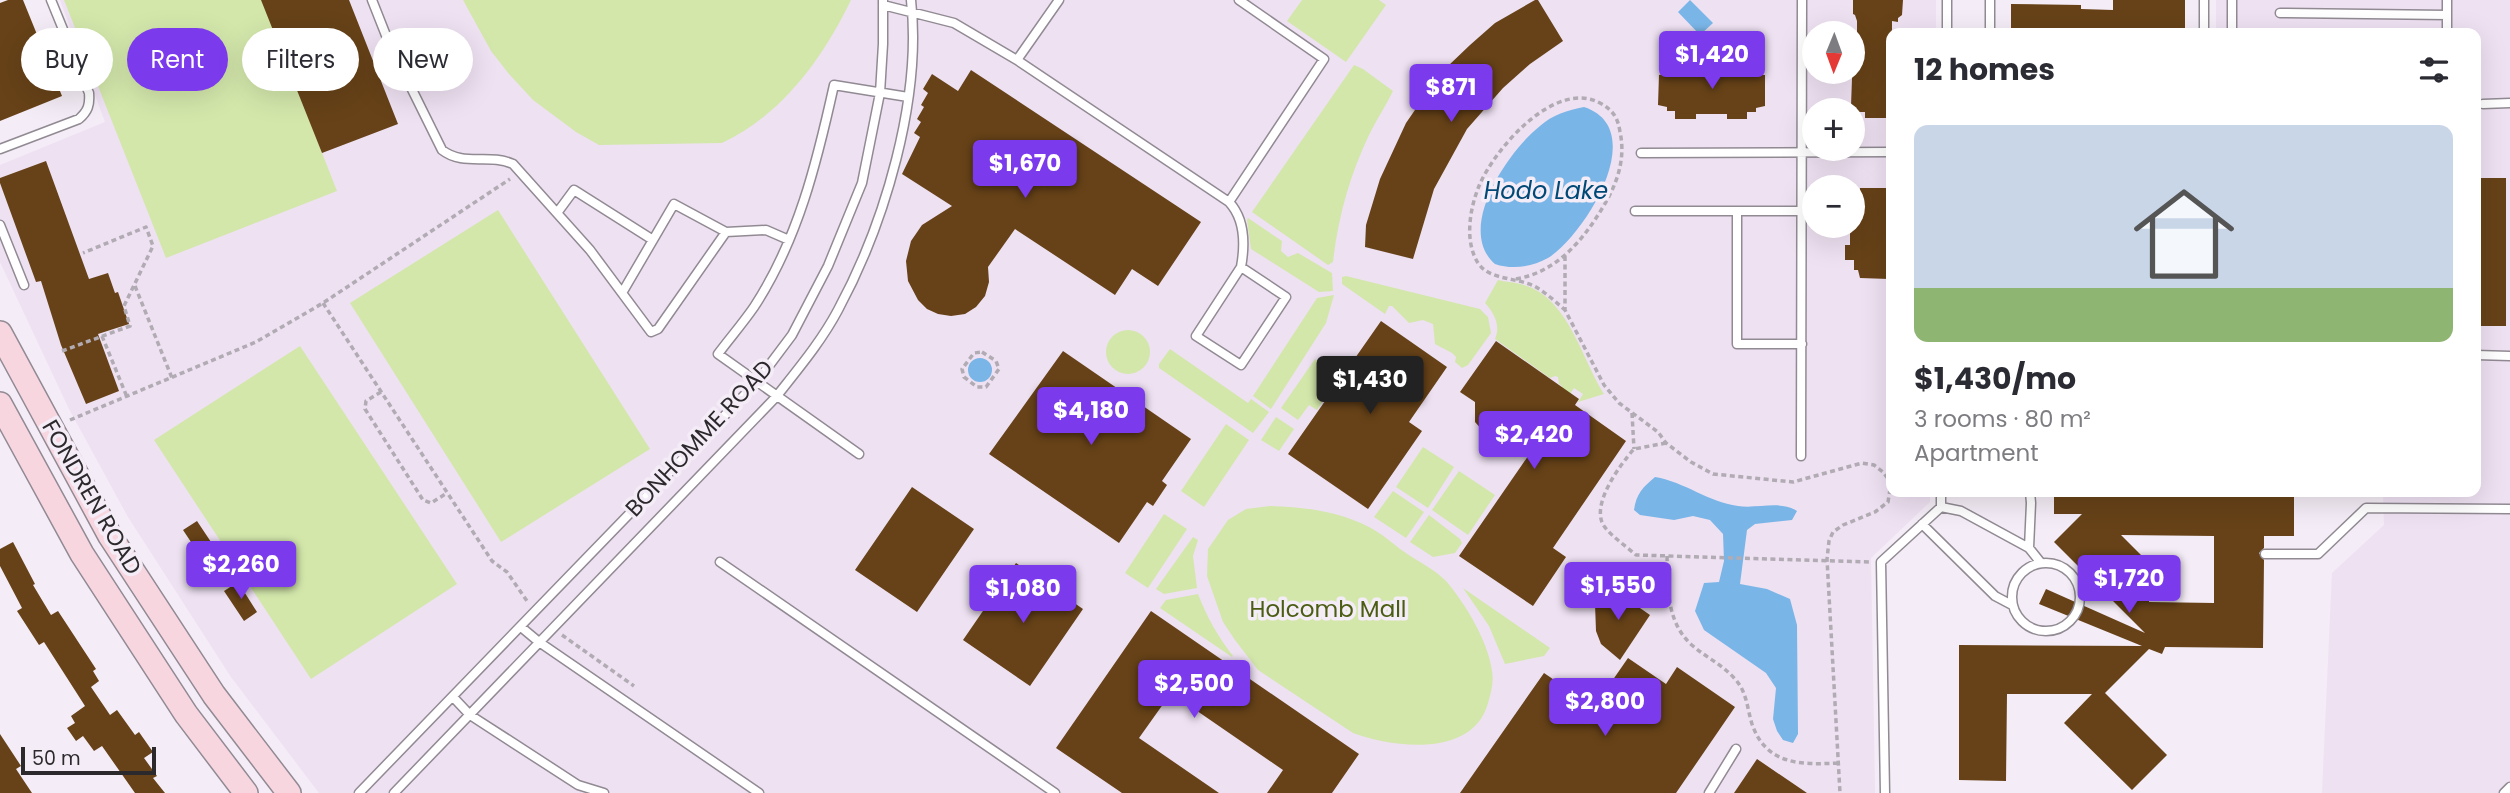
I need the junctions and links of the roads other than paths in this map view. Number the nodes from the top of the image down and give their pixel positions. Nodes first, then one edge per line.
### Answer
1 (51, 0) edge
2 (372, 0) edge
3 (911, 0) edge
4 (1059, 0) edge
5 (1238, 0) edge
6 (1802, 0) edge
7 (1947, 0) edge
8 (1990, 0) edge
9 (2204, 0) edge
10 (2232, 0) edge
11 (2447, 0) edge
12 (883, 3) edge
13 (912, 13) junction
14 (2280, 13) dead end
15 (2447, 15) junction
16 (1947, 28) edge
17 (1990, 28) edge
18 (2204, 28) edge
19 (2232, 28) edge
20 (2447, 28) edge
21 (1017, 60) junction
22 (880, 93) junction
23 (908, 97) junction
24 (1802, 98) edge
25 (2510, 103) edge
26 (2483, 104) dead end
27 (0, 149) edge
28 (1865, 152) edge
29 (1886, 152) edge
30 (1641, 153) dead end
31 (1802, 153) joint
32 (1229, 202) junction
33 (1635, 211) dead end
34 (1737, 211) junction
35 (1801, 211) junction
36 (557, 213) junction
37 (0, 225) edge
38 (726, 232) junction
39 (653, 240) junction
40 (789, 240) junction
41 (9, 246) junction
42 (0, 251) edge
43 (1241, 267) junction
44 (24, 285) dead end
45 (622, 293) junction
46 (0, 333) edge
47 (1802, 344) junction
48 (2481, 355) edge
49 (2510, 356) edge
50 (757, 383) junction
51 (776, 397) junction
52 (0, 404) edge
53 (859, 454) dead end
54 (1801, 456) dead end
55 (1941, 497) edge
56 (2030, 497) edge
57 (1941, 507) junction
58 (2510, 509) edge
59 (1922, 524) junction
60 (2029, 548) junction
61 (2265, 554) dead end
62 (720, 562) dead end
63 (2040, 563) junction
64 (2012, 605) junction
65 (521, 627) junction
66 (539, 642) junction
67 (453, 697) junction
68 (470, 715) junction
69 (1736, 750) dead end
70 (2510, 787) edge
71 (246, 793) edge
72 (289, 793) edge
73 (359, 793) edge
74 (394, 793) edge
75 (604, 793) edge
76 (759, 793) edge
77 (1055, 793) edge
78 (1709, 793) edge
79 (1885, 793) edge
80 (2504, 793) edge

1 - 27 lane
2 - 36 lane
3 - 13 lane, BONHOMME ROAD
4 - 21 lane
5 - 32 lane
6 - 24 lane
7 - 16 lane
8 - 17 lane
9 - 18 lane
10 - 19 lane
11 - 15 lane
12 - 13 lane
12 - 22 lane, BONHOMME ROAD
13 - 21 lane
13 - 23 lane, BONHOMME ROAD
14 - 15 lane
15 - 20 lane
21 - 32 lane
22 - 23 lane
22 - 40 lane
22 - 50 lane, BONHOMME ROAD
23 - 51 lane, BONHOMME ROAD
25 - 26 lane
28 - 29 lane
30 - 31 lane
31 - 35 lane
32 - 43 lane
33 - 34 lane
34 - 35 lane
34 - 47 lane
35 - 47 lane
36 - 39 lane
36 - 45 lane
37 - 41 lane
38 - 39 lane
38 - 40 lane
38 - 45 lane
39 - 45 lane
40 - 50 lane
41 - 42 lane
41 - 44 lane
43 - 43 lane
46 - 72 main road, FONDREN ROAD
47 - 54 lane
48 - 49 lane
50 - 51 lane
50 - 65 lane, BONHOMME ROAD
51 - 53 lane
51 - 66 lane, BONHOMME ROAD
52 - 71 main road, FONDREN ROAD
55 - 57 lane
56 - 60 lane
57 - 59 lane
57 - 60 lane
58 - 61 lane
59 - 64 lane
59 - 79 lane
60 - 63 lane
62 - 77 lane
63 - 64 lane
63 - 64 lane
65 - 66 lane
65 - 67 lane, BONHOMME ROAD
66 - 68 lane, BONHOMME ROAD
66 - 76 lane
67 - 68 lane
67 - 73 lane, BONHOMME ROAD
68 - 74 lane, BONHOMME ROAD
68 - 75 lane
69 - 78 lane
70 - 80 lane

